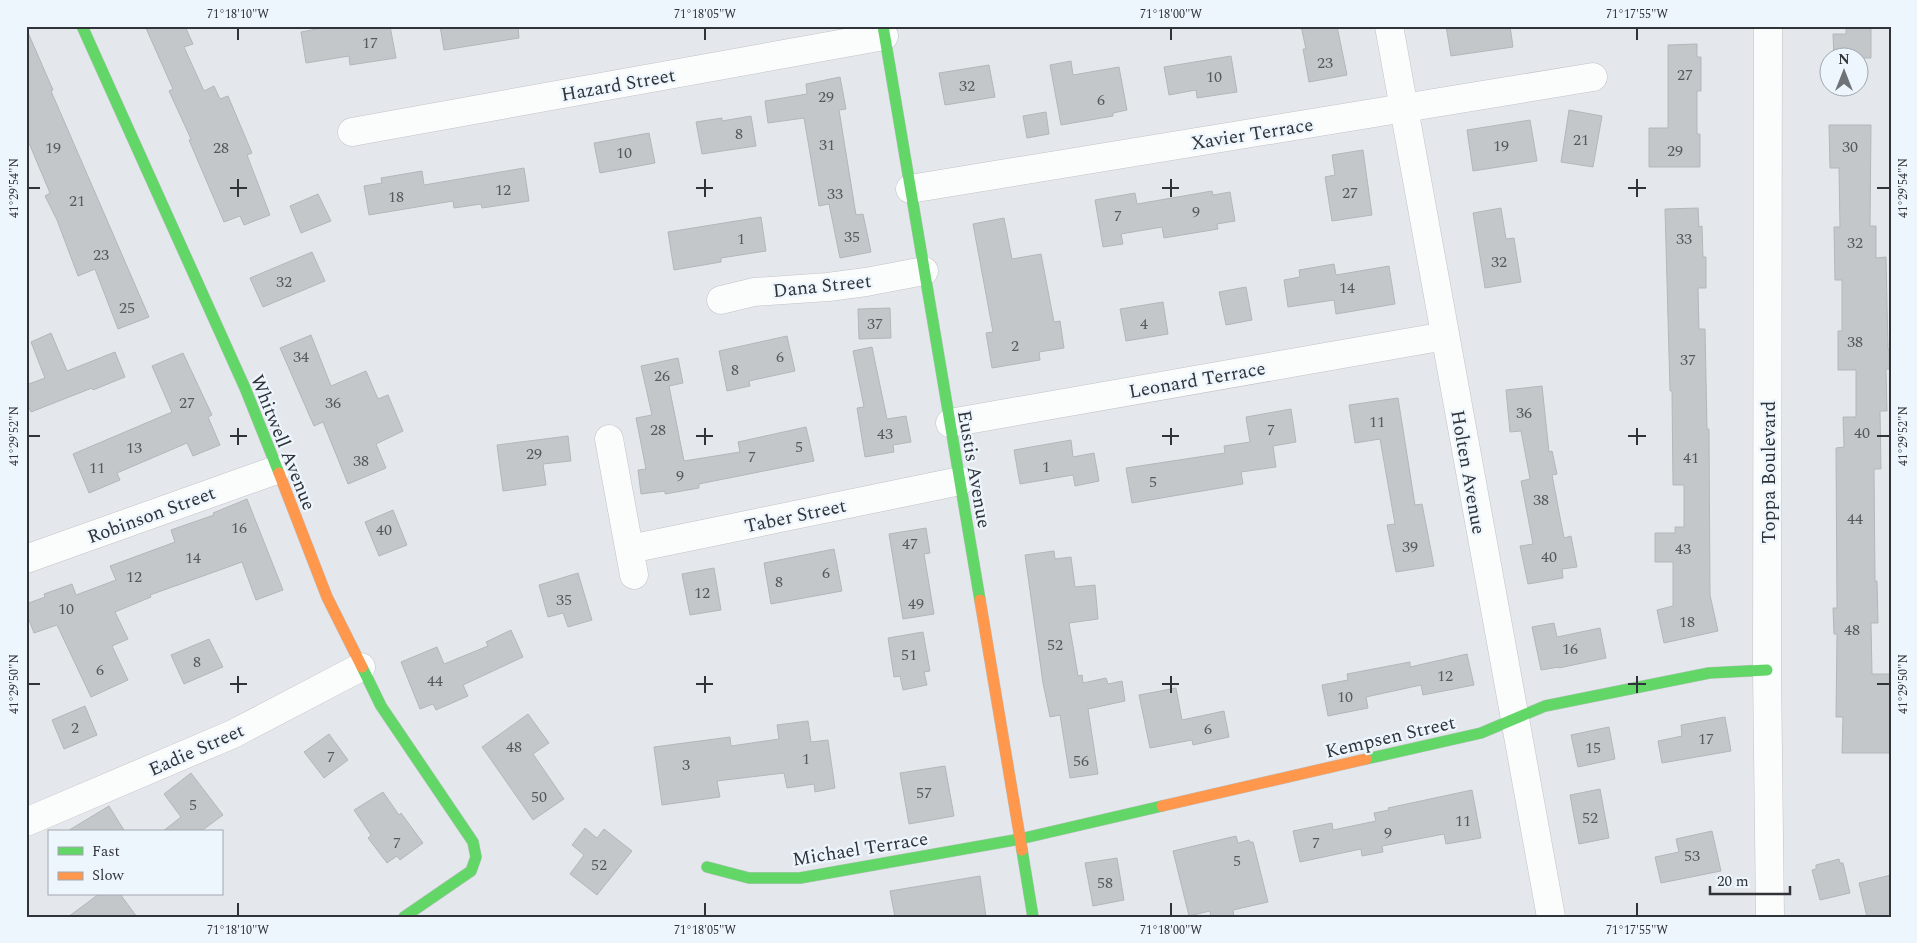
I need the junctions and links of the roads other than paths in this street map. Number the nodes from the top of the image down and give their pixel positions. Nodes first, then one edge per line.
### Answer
1 (82, 26) edge
2 (1389, 26) edge
3 (1768, 26) edge
4 (884, 31) edge
5 (1593, 77) dead end
6 (1404, 108) junction
7 (352, 132) dead end
8 (910, 189) junction
9 (924, 270) junction
10 (721, 300) dead end
11 (1445, 336) junction
12 (950, 423) junction
13 (609, 439) dead end
14 (276, 470) junction
15 (960, 481) junction
16 (26, 559) edge
17 (361, 666) junction
18 (1768, 670) junction
19 (1514, 719) junction
20 (26, 822) edge
21 (1020, 839) junction
22 (707, 867) dead end
23 (404, 917) edge
24 (1033, 917) edge
25 (1550, 917) edge
26 (1770, 917) edge

1 - 14 street, Whitwell Avenue
2 - 6 street, Holten Avenue
3 - 18 street, Toppa Boulevard
4 - 7 street, Hazard Street
4 - 8 street, Eustis Avenue
5 - 6 street, Xavier Terrace
6 - 8 street, Xavier Terrace
6 - 11 street, Holten Avenue
8 - 9 street, Eustis Avenue
9 - 10 street, Dana Street
9 - 12 street, Eustis Avenue
11 - 12 street, Leonard Terrace
11 - 19 street, Holten Avenue
12 - 15 street, Eustis Avenue
13 - 15 street, Taber Street
14 - 16 street, Robinson Street
14 - 17 street, Whitwell Avenue
15 - 21 street, Eustis Avenue
17 - 20 street, Eadie Street
17 - 23 street, Whitwell Avenue
18 - 19 street, Kempsen Street
18 - 26 street, Toppa Boulevard
19 - 21 street, Kempsen Street
19 - 25 street, Holten Avenue
21 - 22 street, Michael Terrace
21 - 24 street, Eustis Avenue

